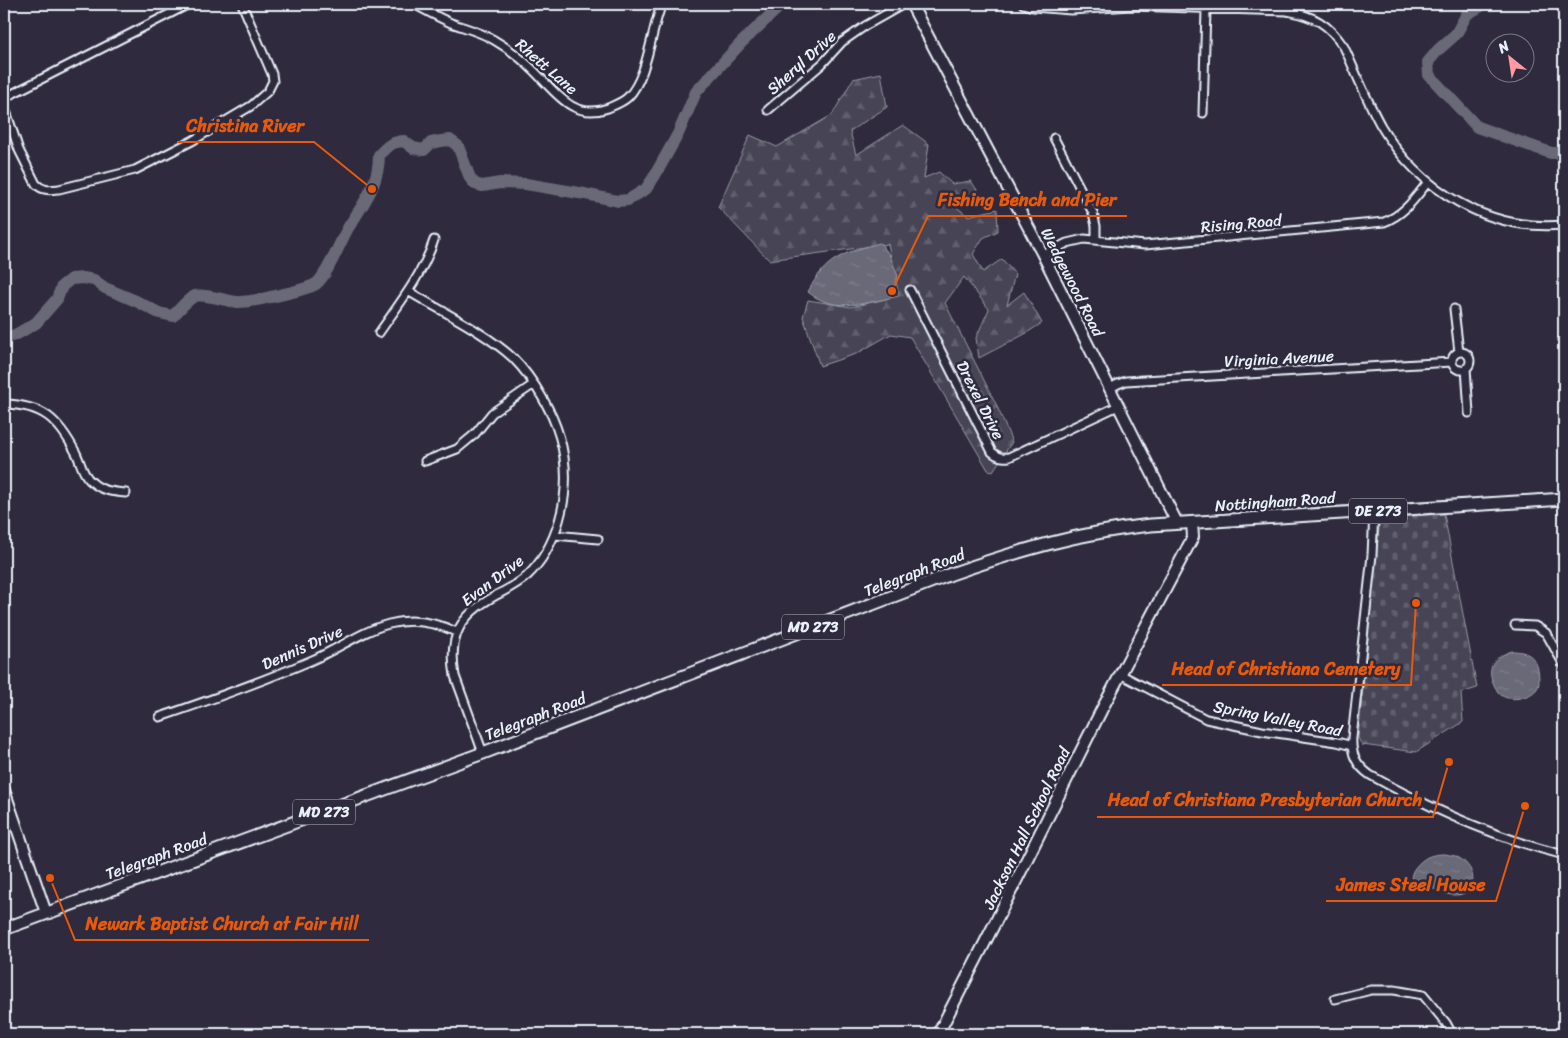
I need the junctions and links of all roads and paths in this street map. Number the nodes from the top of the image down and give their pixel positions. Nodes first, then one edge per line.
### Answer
1 (188, 4) edge
2 (242, 4) edge
3 (414, 4) edge
4 (662, 4) edge
5 (904, 4) edge
6 (911, 4) edge
7 (1023, 4) edge
8 (1206, 10) junction
9 (4, 98) edge
10 (4, 105) edge
11 (768, 110) dead end
12 (1203, 113) dead end
13 (1054, 138) dead end
14 (1428, 182) junction
15 (1564, 225) edge
16 (434, 240) dead end
17 (1096, 240) junction
18 (1044, 256) junction
19 (910, 290) dead end
20 (408, 291) junction
21 (1454, 309) dead end
22 (379, 333) dead end
23 (1459, 352) junction
24 (1452, 362) junction
25 (1466, 368) junction
26 (534, 384) junction
27 (1110, 388) junction
28 (4, 404) edge
29 (1118, 406) junction
30 (1469, 413) dead end
31 (425, 461) dead end
32 (126, 493) dead end
33 (1564, 499) edge
34 (1374, 511) junction
35 (1192, 522) junction
36 (1177, 523) junction
37 (1079, 535) joint
38 (555, 536) junction
39 (598, 539) dead end
40 (1515, 625) dead end
41 (456, 632) junction
42 (1564, 664) edge
43 (1120, 674) junction
44 (160, 718) dead end
45 (1352, 746) junction
46 (483, 753) junction
47 (4, 790) edge
48 (1564, 856) edge
49 (46, 913) junction
50 (4, 929) edge
51 (1335, 999) dead end
52 (938, 1034) edge
53 (1452, 1034) edge

1 - 9 street
2 - 10 street
3 - 4 street, Rhett Lane
5 - 11 street, Sheryl Drive
6 - 18 street, Wedgewood Road
7 - 8 street
8 - 12 street
8 - 14 street
13 - 17 street
14 - 15 street
14 - 17 street, Rising Road
16 - 20 street
17 - 18 street, Rising Road
18 - 27 street, Wedgewood Road
19 - 29 street, Drexel Drive
20 - 22 street
20 - 26 street, Evan Drive
21 - 23 street
23 - 24 street
23 - 25 street
24 - 25 street, Virginia Avenue
24 - 27 street, Virginia Avenue
25 - 30 street
26 - 31 street
26 - 38 street, Evan Drive
27 - 29 street, Wedgewood Road
28 - 32 street
29 - 36 street, Wedgewood Road
33 - 34 main road, Nottingham Road / DE 273
34 - 35 main road, Nottingham Road / DE 273
34 - 45 street
35 - 36 main road, Nottingham Road / DE 273
35 - 43 street, Jackson Hall School Road
36 - 37 main road, Nottingham Road / DE 273
37 - 46 main road, Telegraph Road / MD 273
38 - 39 street
38 - 41 street, Evan Drive
40 - 42 street
41 - 44 street, Dennis Drive
41 - 46 street
43 - 45 street, Spring Valley Road
43 - 52 street, Jackson Hall School Road
45 - 48 street
46 - 49 main road, Telegraph Road / MD 273
47 - 49 street
49 - 50 main road, Telegraph Road / MD 273
51 - 53 street

